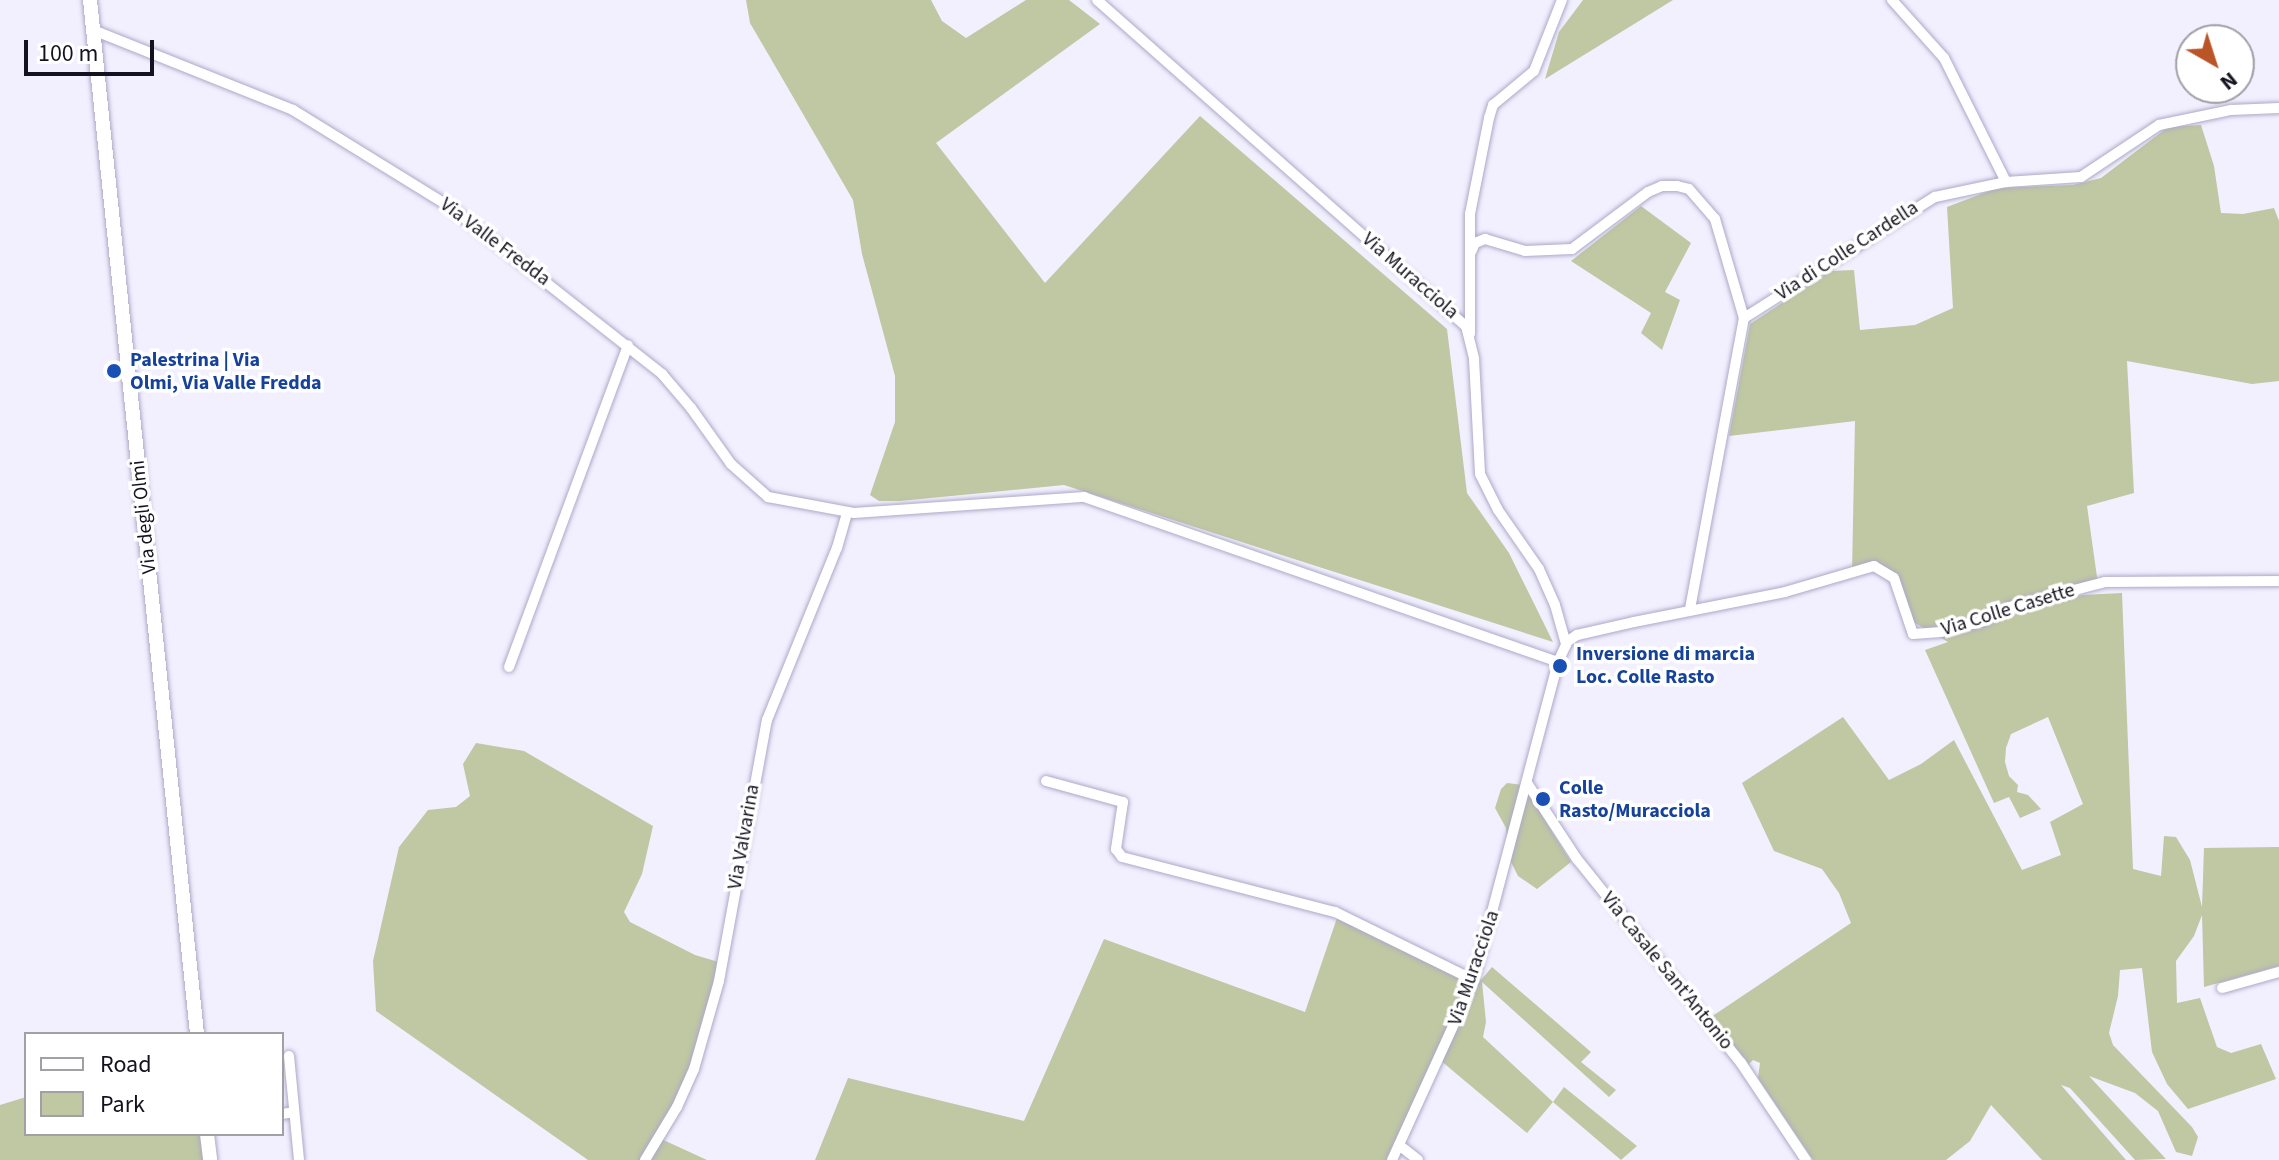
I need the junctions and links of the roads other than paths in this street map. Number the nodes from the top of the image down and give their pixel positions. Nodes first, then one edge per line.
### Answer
1 (90, 0) edge
2 (1097, 0) edge
3 (1562, 0) edge
4 (1892, 0) edge
5 (93, 30) junction
6 (2279, 108) edge
7 (2006, 182) junction
8 (1471, 252) junction
9 (1744, 318) junction
10 (1470, 336) junction
11 (628, 345) junction
12 (847, 513) junction
13 (2279, 581) edge
14 (1690, 609) junction
15 (1566, 644) junction
16 (1558, 662) junction
17 (509, 667) dead end
18 (1046, 781) dead end
19 (1527, 783) junction
20 (2279, 972) edge
21 (1474, 980) junction
22 (2222, 988) dead end
23 (197, 1032) edge
24 (289, 1056) dead end
25 (294, 1112) junction
26 (284, 1114) edge
27 (207, 1136) edge
28 (1399, 1145) junction
29 (210, 1160) edge
30 (299, 1160) edge
31 (645, 1160) edge
32 (1392, 1160) edge
33 (1418, 1160) edge
34 (1806, 1160) edge

1 - 5 street, Via degli Olmi
2 - 10 street, Via Muracciola
3 - 8 street
4 - 7 street
5 - 11 street, Via Valle Fredda
5 - 23 street, Via degli Olmi
6 - 7 street, Via di Colle Cardella
7 - 9 street, Via di Colle Cardella
8 - 9 street
8 - 10 street
9 - 14 street
10 - 15 street, Via Muracciola
11 - 12 street, Via Valle Fredda
11 - 17 street
12 - 16 street, Via Valle Fredda
12 - 31 street, Via Valvarina
13 - 14 street, Via Colle Casette
14 - 15 street
15 - 16 street, Via Muracciola
16 - 19 street, Via Muracciola
18 - 21 street
19 - 21 street, Via Muracciola
19 - 34 street, Via Casale Sant'Antonio
20 - 22 street
21 - 28 street, Via Muracciola
24 - 25 street
25 - 26 street
25 - 30 street
27 - 29 street
28 - 32 street, Via Muracciola
28 - 33 street

